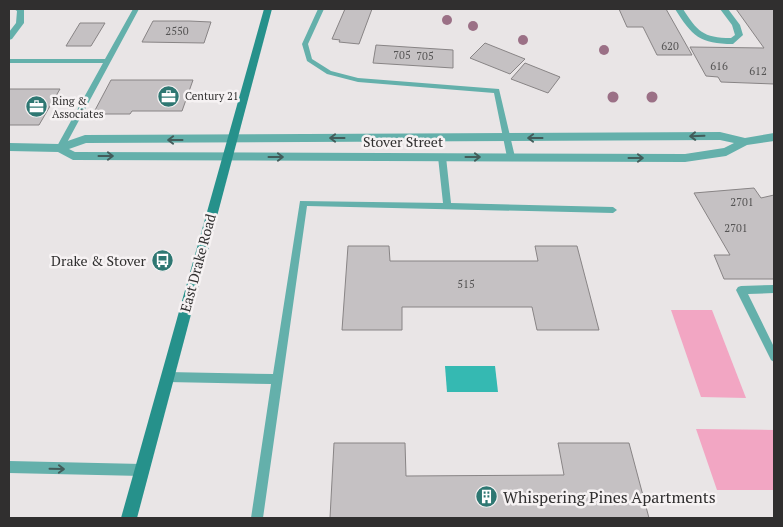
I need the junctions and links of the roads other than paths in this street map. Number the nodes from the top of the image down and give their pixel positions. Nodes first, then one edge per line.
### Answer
1 (18, 9) edge
2 (136, 9) edge
3 (268, 9) edge
4 (321, 9) edge
5 (679, 9) edge
6 (724, 9) edge
7 (9, 37) edge
8 (9, 61) edge
9 (108, 61) junction
10 (233, 138) junction
11 (508, 138) junction
12 (773, 138) edge
13 (745, 142) junction
14 (9, 147) edge
15 (60, 148) junction
16 (227, 156) junction
17 (442, 157) junction
18 (511, 157) junction
19 (447, 206) junction
20 (613, 210) dead end
21 (774, 289) edge
22 (774, 357) edge
23 (167, 377) junction
24 (278, 379) junction
25 (9, 467) edge
26 (142, 470) junction
27 (129, 518) edge
28 (257, 518) edge

1 - 7 street
2 - 9 lane
3 - 10 main road, East Drake Road
4 - 11 lane
5 - 6 street
8 - 9 lane
9 - 15 lane
11 -> 10 street, Stover Street
10 -> 15 street, Stover Street
10 - 16 main road, East Drake Road
13 -> 11 street, Stover Street
11 - 18 lane
12 - 13 street, Stover Street
18 -> 13 street, Stover Street
14 - 15 street, Stover Street
15 -> 16 street, Stover Street
16 -> 17 street, Stover Street
16 - 23 main road, East Drake Road
17 -> 18 street, Stover Street
17 - 19 lane
19 - 20 lane
19 - 24 lane
21 - 22 lane
23 - 24 lane
23 - 26 main road, East Drake Road
24 - 28 lane
25 -> 26 lane
26 - 27 main road, East Drake Road

